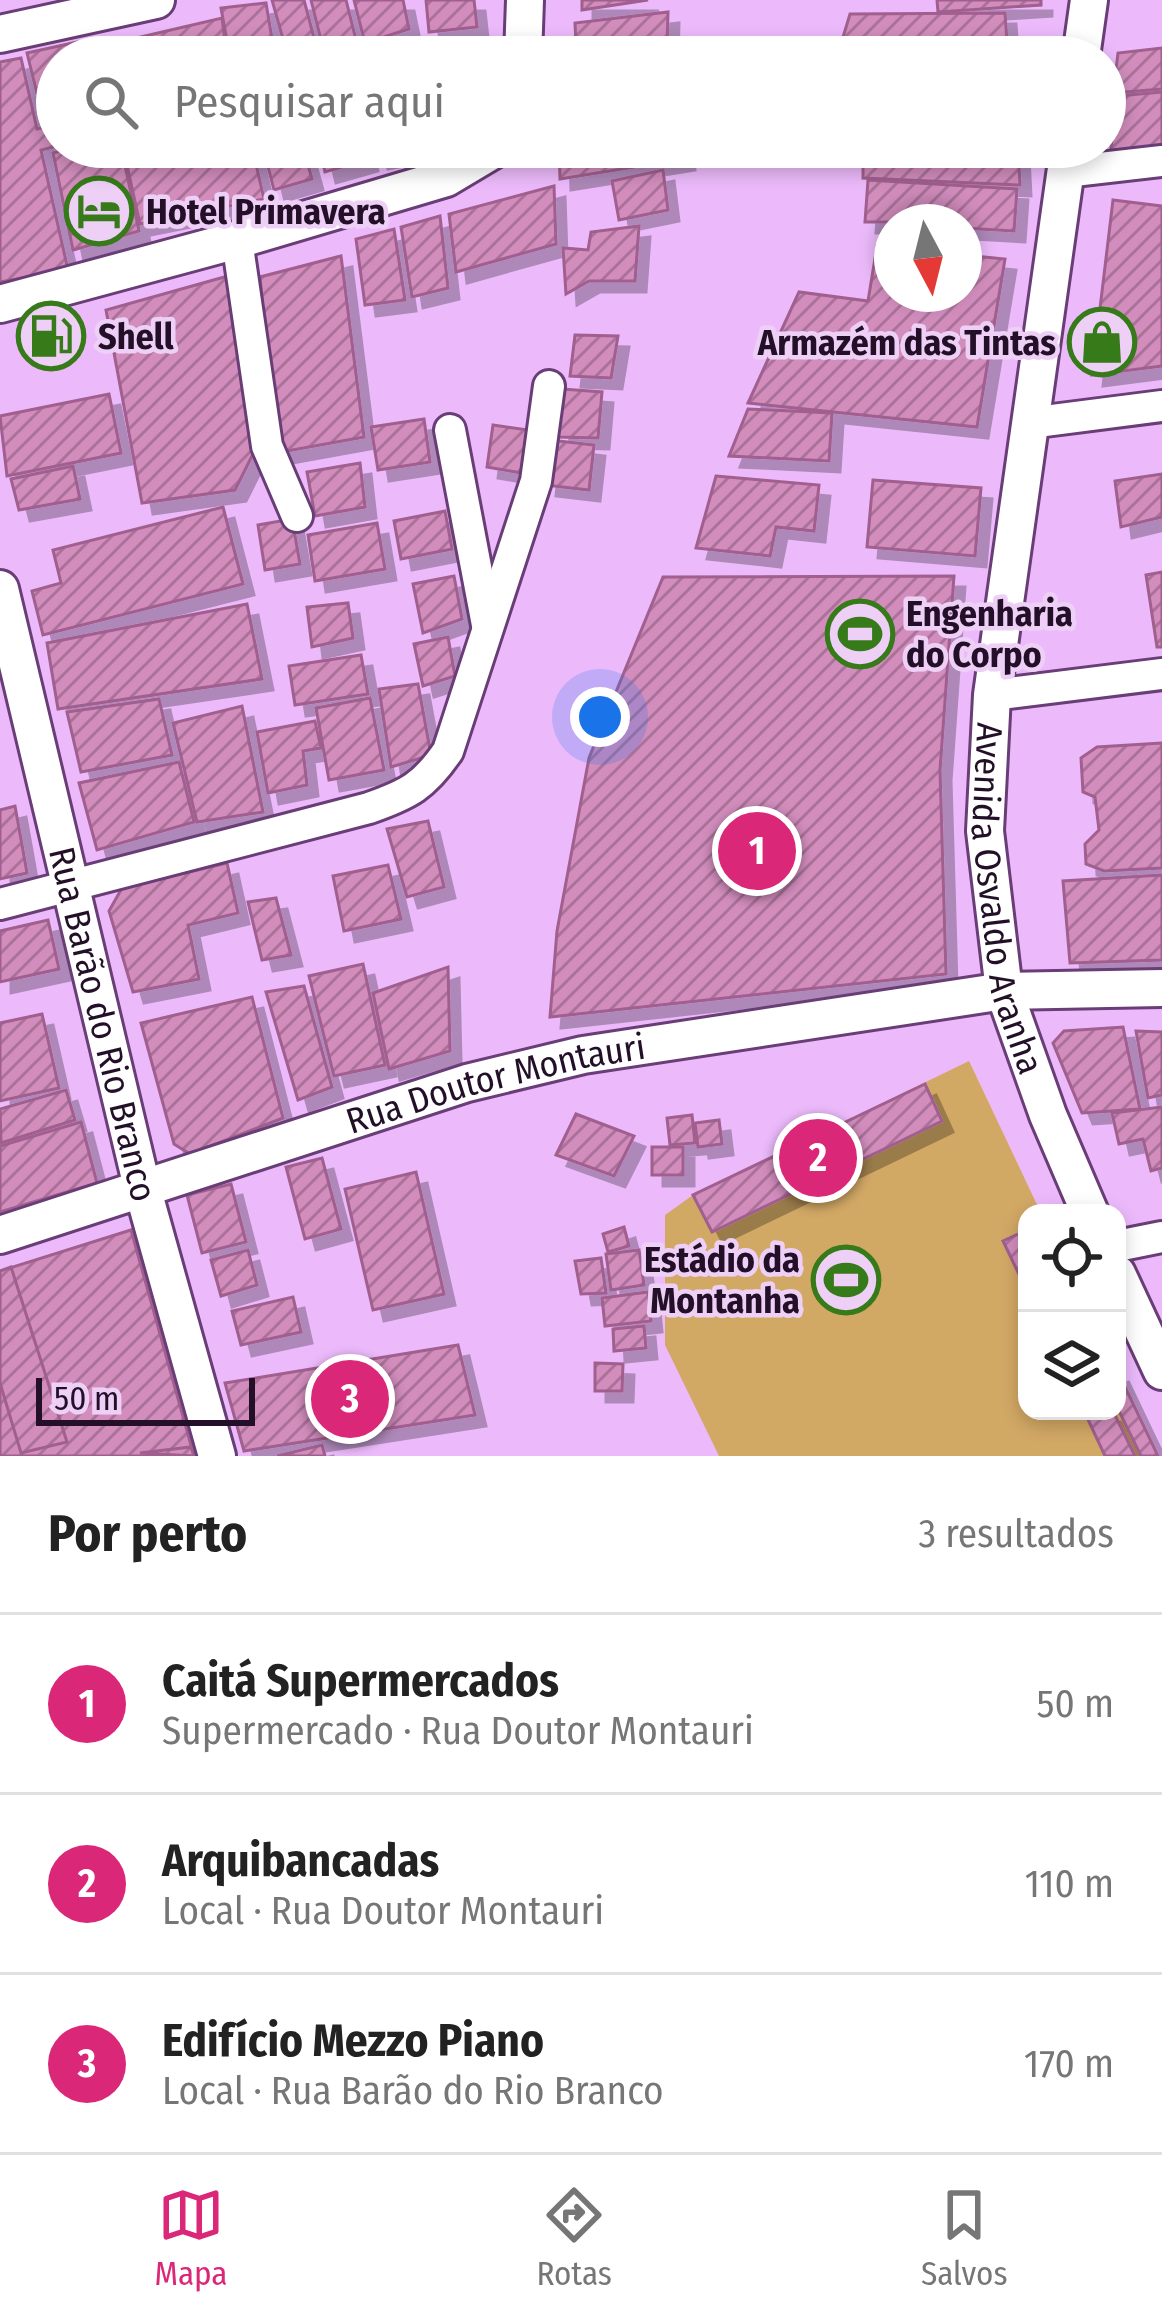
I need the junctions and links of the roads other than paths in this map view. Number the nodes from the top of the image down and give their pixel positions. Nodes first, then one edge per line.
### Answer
1 (156, 0) edge
2 (525, 0) edge
3 (1089, 0) edge
4 (0, 34) edge
5 (524, 36) edge
6 (1084, 36) edge
7 (1126, 161) edge
8 (1162, 161) edge
9 (464, 168) edge
10 (1066, 168) edge
11 (236, 240) junction
12 (0, 304) edge
13 (549, 386) dead end
14 (1162, 406) edge
15 (1029, 423) junction
16 (450, 430) dead end
17 (297, 516) dead end
18 (0, 589) edge
19 (487, 625) junction
20 (6, 644) edge
21 (1162, 674) edge
22 (992, 695) junction
23 (70, 886) junction
24 (0, 904) edge
25 (1162, 988) edge
26 (1004, 991) junction
27 (142, 1187) junction
28 (1086, 1204) edge
29 (0, 1235) edge
30 (1162, 1238) edge
31 (1126, 1244) edge
32 (1126, 1293) edge
33 (1162, 1371) edge
34 (217, 1456) edge

1 - 4 main road
2 - 5 main road
3 - 6 main road
7 - 8 street
9 - 11 main road
10 - 15 main road, Avenida Osvaldo Aranha
11 - 12 main road
11 - 17 street
13 - 19 street
14 - 15 street
15 - 22 main road, Avenida Osvaldo Aranha
16 - 19 street
18 - 20 main road, Rua Barão do Rio Branco
19 - 23 street
20 - 23 main road, Rua Barão do Rio Branco
21 - 22 street
22 - 26 main road, Avenida Osvaldo Aranha
23 - 24 street
23 - 27 main road, Rua Barão do Rio Branco
25 - 26 main road, Rua Doutor Montauri
26 - 27 main road, Rua Doutor Montauri
26 - 28 main road, Avenida Osvaldo Aranha
27 - 29 main road, Rua Doutor Montauri
27 - 34 main road, Rua Barão do Rio Branco
30 - 31 street
32 - 33 main road

